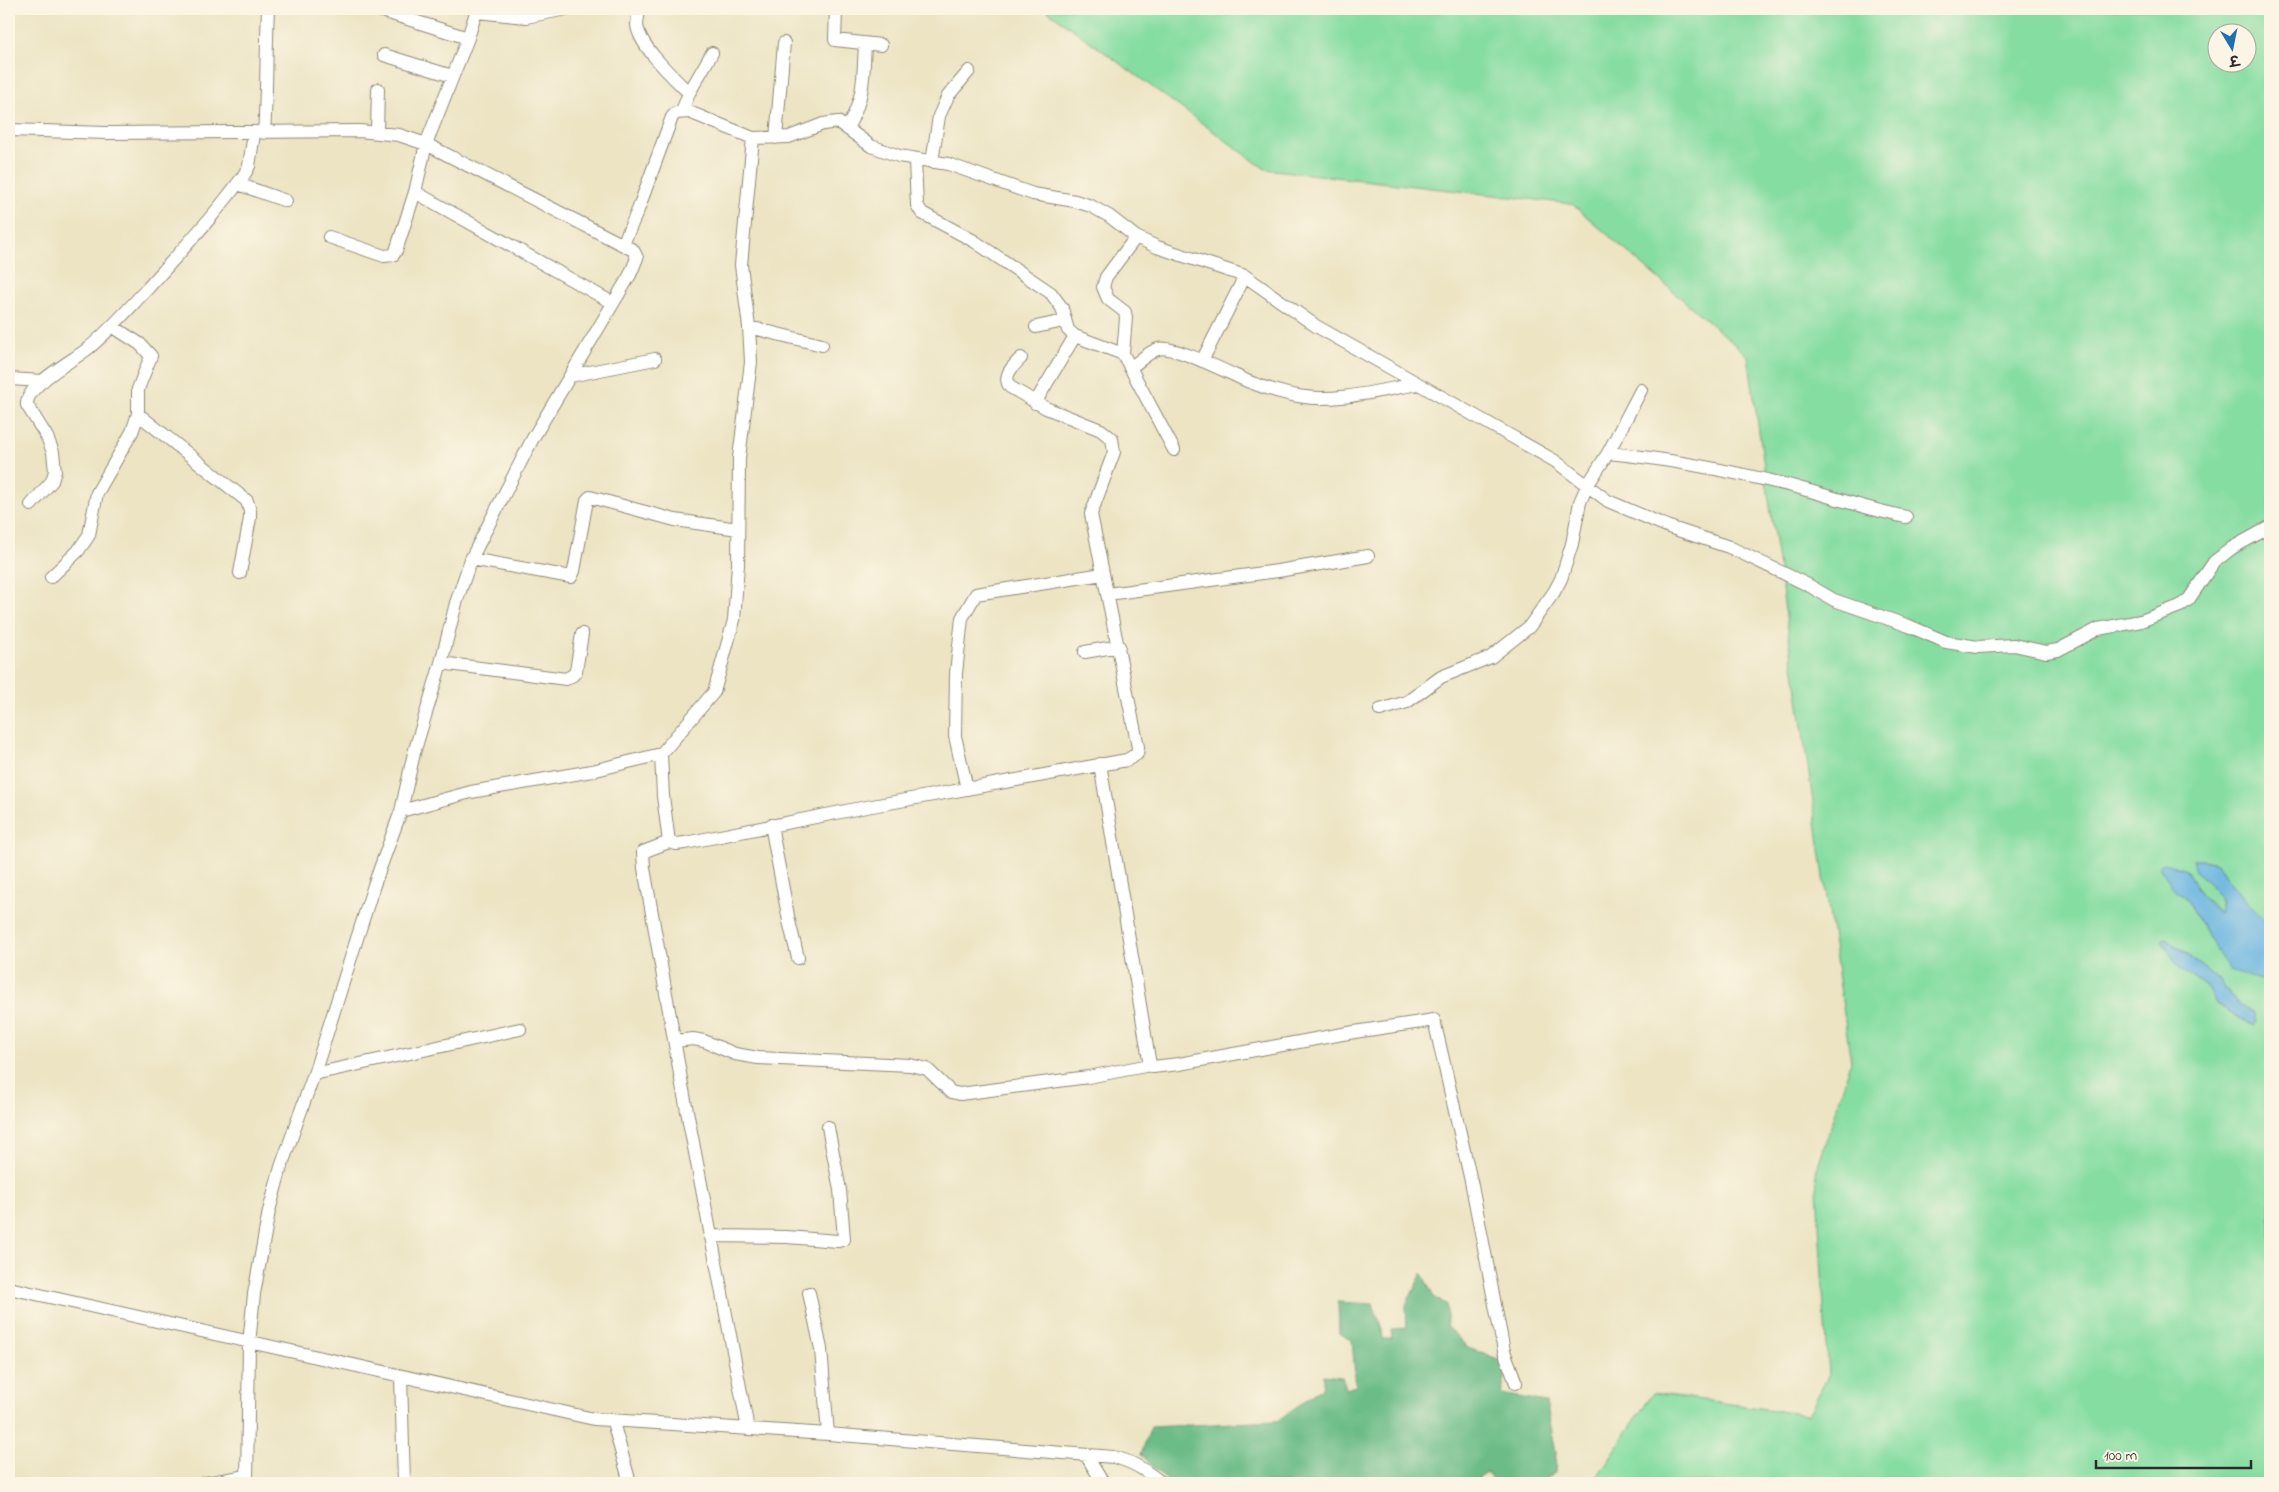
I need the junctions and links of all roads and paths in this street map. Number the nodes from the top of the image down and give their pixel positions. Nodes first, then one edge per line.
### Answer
1 (268, 9) edge
2 (376, 9) edge
3 (566, 9) edge
4 (639, 9) edge
5 (476, 10) edge
6 (836, 10) edge
7 (468, 38) junction
8 (784, 43) dead end
9 (865, 44) junction
10 (881, 45) dead end
11 (712, 53) dead end
12 (384, 55) dead end
13 (969, 72) dead end
14 (452, 76) junction
15 (378, 89) dead end
16 (690, 93) junction
17 (682, 111) junction
18 (847, 128) junction
19 (9, 130) edge
20 (377, 132) junction
21 (259, 133) junction
22 (753, 138) junction
23 (776, 138) junction
24 (426, 144) junction
25 (915, 161) junction
26 (932, 162) junction
27 (238, 184) junction
28 (415, 192) junction
29 (286, 200) dead end
30 (329, 237) dead end
31 (1136, 237) junction
32 (623, 244) junction
33 (1246, 276) junction
34 (613, 303) junction
35 (1064, 322) junction
36 (112, 326) junction
37 (749, 327) junction
38 (1036, 327) dead end
39 (1075, 336) junction
40 (822, 345) dead end
41 (1122, 354) junction
42 (1021, 358) dead end
43 (655, 359) dead end
44 (1202, 361) junction
45 (1130, 368) junction
46 (570, 376) junction
47 (9, 379) edge
48 (43, 381) junction
49 (1418, 384) junction
50 (1641, 390) dead end
51 (1035, 403) junction
52 (138, 414) junction
53 (1174, 450) dead end
54 (1608, 453) junction
55 (1587, 486) junction
56 (31, 505) dead end
57 (1906, 516) dead end
58 (2270, 527) edge
59 (738, 529) junction
60 (1368, 556) dead end
61 (471, 559) junction
62 (240, 573) dead end
63 (1103, 574) junction
64 (51, 577) dead end
65 (1108, 594) junction
66 (582, 634) dead end
67 (1118, 646) junction
68 (1085, 652) dead end
69 (441, 663) junction
70 (1380, 710) dead end
71 (661, 754) junction
72 (1100, 764) junction
73 (967, 789) junction
74 (401, 811) junction
75 (772, 825) junction
76 (669, 842) junction
77 (798, 958) dead end
78 (520, 1029) dead end
79 (675, 1041) junction
80 (1150, 1065) junction
81 (314, 1074) junction
82 (828, 1127) dead end
83 (710, 1236) junction
84 (9, 1288) edge
85 (810, 1293) dead end
86 (249, 1344) junction
87 (401, 1376) junction
88 (1516, 1383) dead end
89 (613, 1422) junction
90 (748, 1429) junction
91 (828, 1434) junction
92 (1086, 1455) junction
93 (247, 1480) edge
94 (205, 1483) edge
95 (404, 1483) edge
96 (630, 1483) edge
97 (1103, 1483) edge
98 (1162, 1483) edge

1 - 21 street
2 - 7 street
3 - 5 street
4 - 16 street
5 - 7 street
6 - 9 street
7 - 14 street
8 - 23 street
9 - 10 street
9 - 18 street
11 - 16 street
12 - 14 street
13 - 26 street
14 - 24 street
15 - 20 street
16 - 17 street
17 - 22 street
17 - 32 street
18 - 23 street
18 - 25 street
19 - 21 street
20 - 21 street
20 - 24 street
21 - 27 street
22 - 23 street
22 - 37 street
24 - 28 street
24 - 32 street
25 - 26 street
25 - 35 street
26 - 31 street
27 - 29 street
27 - 36 street
28 - 30 street
28 - 34 street
31 - 33 street
31 - 41 street
32 - 34 street
33 - 44 street
33 - 49 street
34 - 46 street
35 - 38 street
35 - 39 street
36 - 48 street
36 - 52 street
37 - 40 street
37 - 59 street
39 - 41 street
39 - 51 street
41 - 45 street
42 - 51 street
43 - 46 street
44 - 45 street
44 - 49 street
45 - 53 street
46 - 61 street
47 - 48 street
48 - 56 street
49 - 55 street
50 - 54 street
51 - 63 street
52 - 62 street
52 - 64 street
54 - 55 street
54 - 57 street
55 - 58 street
55 - 70 street
59 - 61 street
59 - 71 street
60 - 65 street
61 - 69 street
63 - 65 street
63 - 73 street
65 - 67 street
66 - 69 street
67 - 68 street
67 - 72 street
69 - 74 street
71 - 74 street
71 - 76 street
72 - 73 street
72 - 80 street
73 - 75 street
74 - 81 street
75 - 76 street
75 - 77 street
76 - 79 street
78 - 81 street
79 - 80 street
79 - 83 street
80 - 88 street
81 - 86 street
82 - 83 street
83 - 90 street
84 - 86 street
85 - 91 street
86 - 87 street
86 - 93 street
87 - 89 street
87 - 95 street
89 - 90 street
89 - 96 street
90 - 91 street
91 - 92 street
92 - 97 street
92 - 98 street
93 - 94 street

